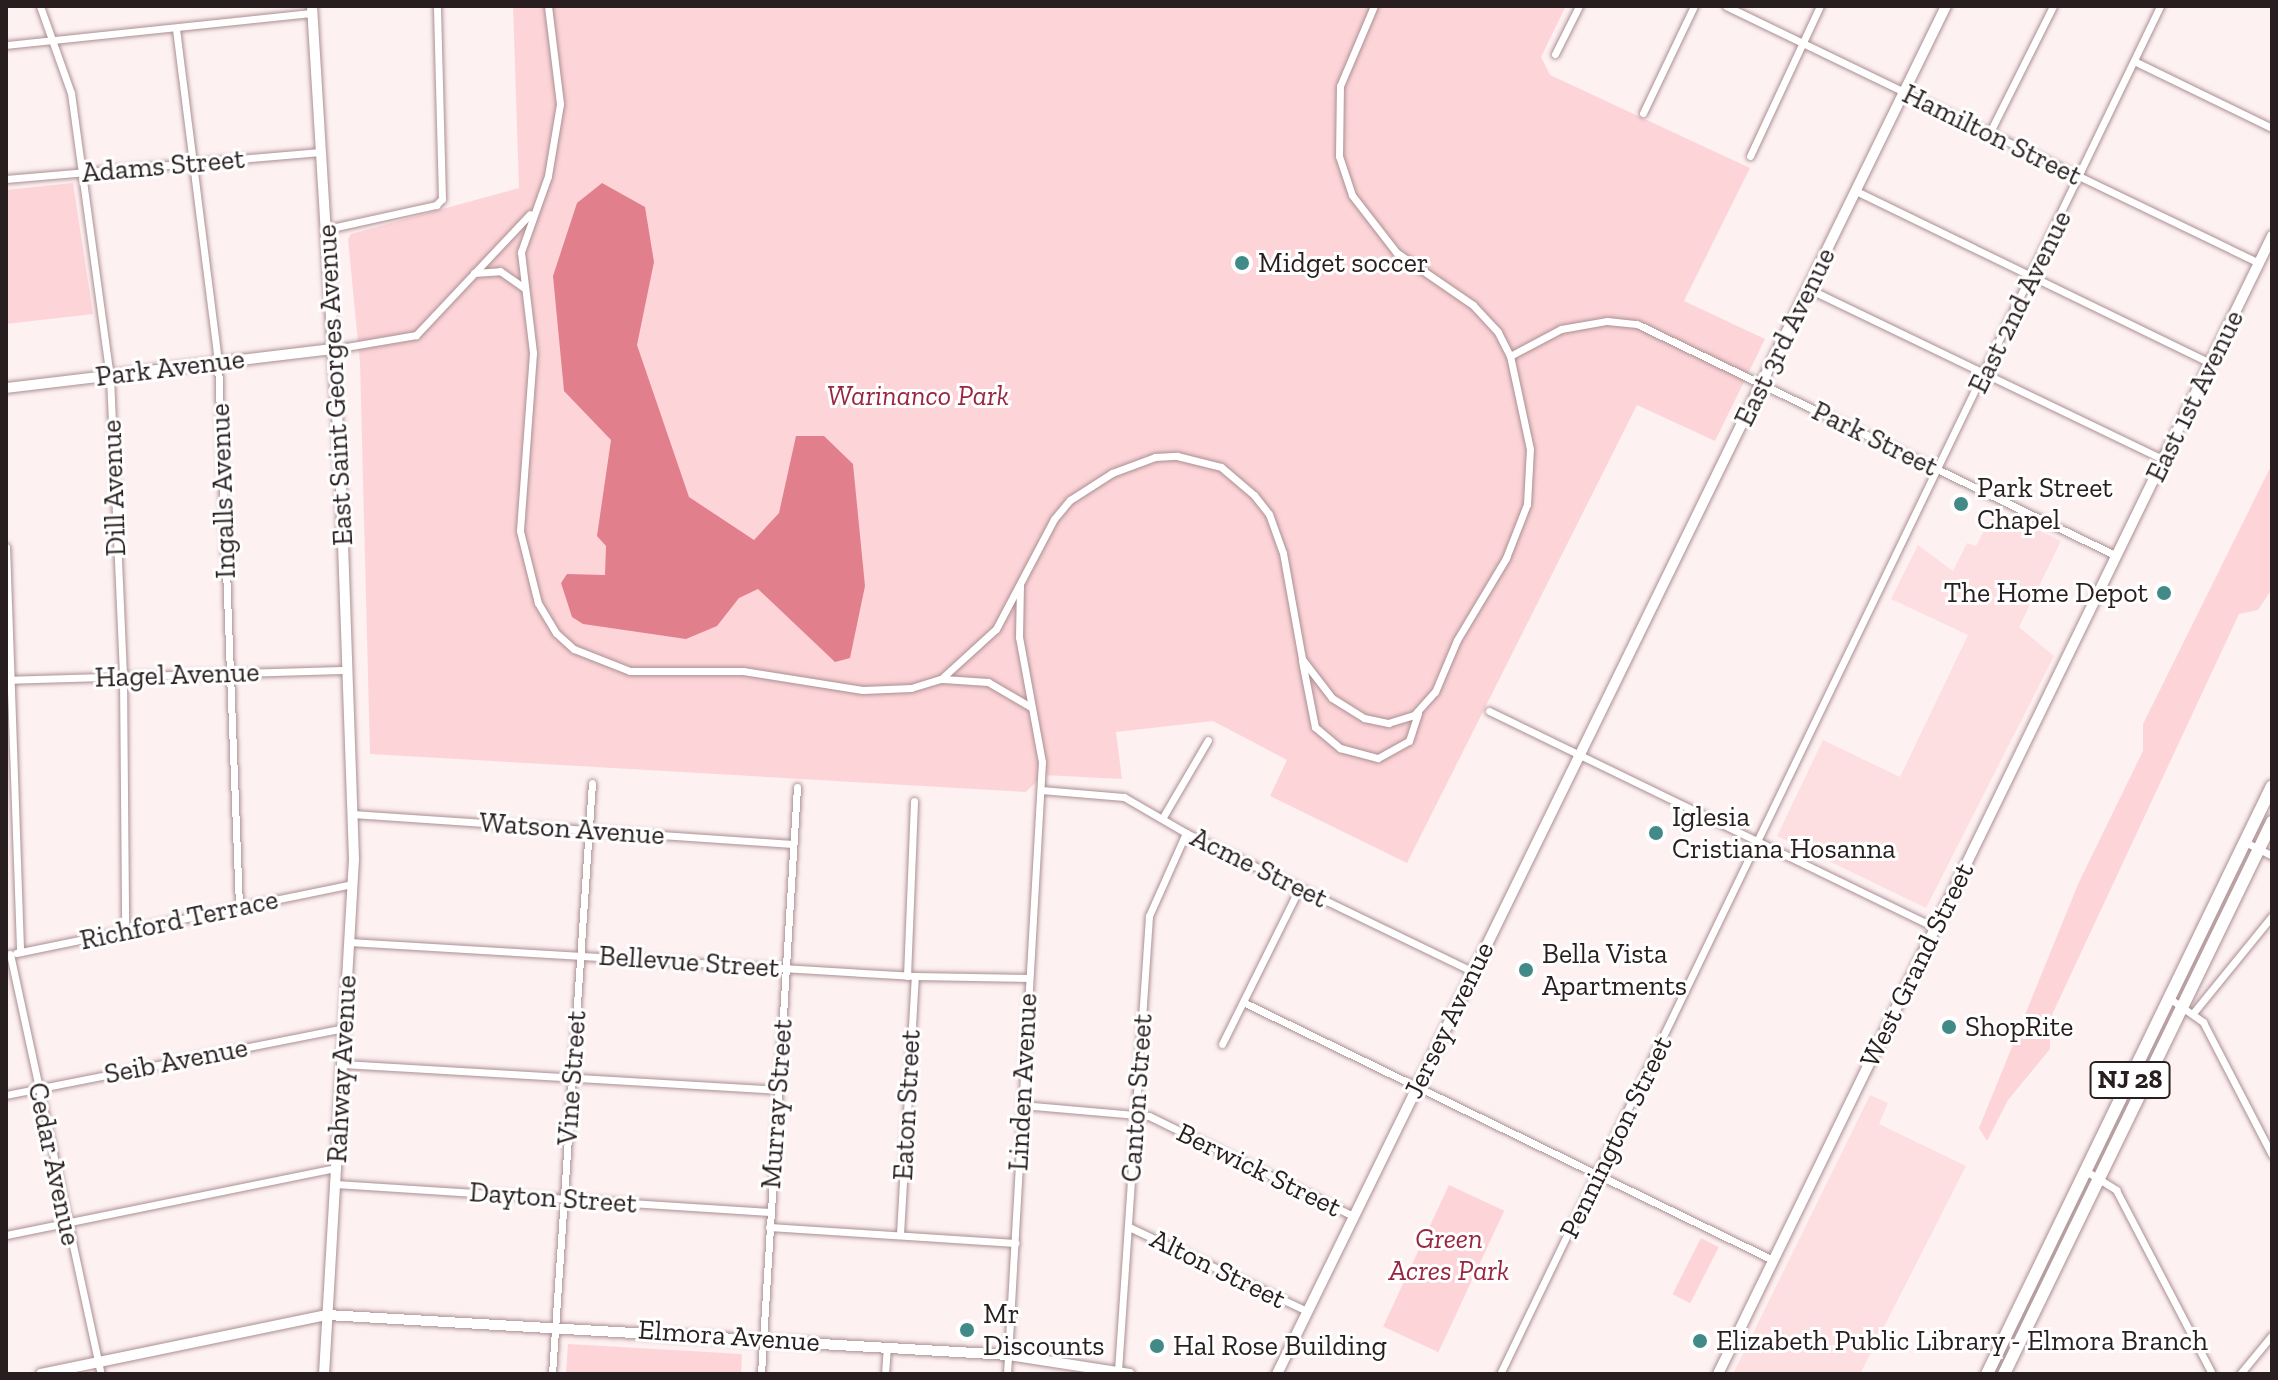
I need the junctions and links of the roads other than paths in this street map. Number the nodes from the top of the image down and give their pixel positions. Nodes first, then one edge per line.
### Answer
1 (40, 6) edge
2 (437, 6) edge
3 (548, 6) edge
4 (1374, 6) edge
5 (1579, 6) edge
6 (1694, 6) edge
7 (1726, 6) edge
8 (1820, 6) edge
9 (1946, 6) edge
10 (2053, 6) edge
11 (2160, 6) edge
12 (312, 9) edge
13 (176, 29) junction
14 (1803, 43) junction
15 (54, 44) junction
16 (6, 45) edge
17 (1555, 54) dead end
18 (2134, 61) junction
19 (1904, 92) junction
20 (1643, 113) dead end
21 (2272, 128) edge
22 (1989, 134) junction
23 (320, 152) junction
24 (1750, 156) dead end
25 (193, 163) junction
26 (82, 173) junction
27 (6, 179) edge
28 (2080, 179) junction
29 (1856, 191) junction
30 (532, 211) junction
31 (327, 229) junction
32 (2272, 236) edge
33 (2259, 263) junction
34 (472, 274) junction
35 (2033, 278) junction
36 (524, 288) junction
37 (1809, 289) junction
38 (334, 349) junction
39 (1510, 356) junction
40 (218, 362) junction
41 (2211, 363) junction
42 (1985, 372) junction
43 (109, 375) junction
44 (1762, 385) junction
45 (6, 388) edge
46 (2163, 459) junction
47 (1939, 470) junction
48 (6, 547) edge
49 (2117, 556) junction
50 (1020, 583) junction
51 (1877, 598) joint
52 (1302, 659) junction
53 (1621, 666) joint
54 (347, 670) junction
55 (231, 671) junction
56 (123, 678) junction
57 (941, 679) junction
58 (8, 680) edge
59 (1031, 708) junction
60 (1419, 710) junction
61 (1489, 711) dead end
62 (1208, 740) dead end
63 (1577, 755) junction
64 (351, 764) joint
65 (592, 783) dead end
66 (2272, 786) edge
67 (797, 787) dead end
68 (1041, 790) junction
69 (914, 801) dead end
70 (352, 814) junction
71 (1163, 817) junction
72 (2272, 822) edge
73 (588, 831) junction
74 (1186, 833) junction
75 (1759, 842) junction
76 (2245, 842) junction
77 (793, 844) junction
78 (2259, 849) junction
79 (2272, 856) edge
80 (352, 884) junction
81 (1299, 889) junction
82 (239, 907) junction
83 (2272, 916) edge
84 (1935, 928) junction
85 (125, 931) junction
86 (349, 942) junction
87 (20, 952) junction
88 (8, 955) edge
89 (580, 955) junction
90 (785, 968) junction
91 (1472, 971) junction
92 (911, 976) junction
93 (1029, 978) junction
94 (2169, 998) junction
95 (1243, 1002) junction
96 (2188, 1009) junction
97 (346, 1028) junction
98 (1222, 1044) dead end
99 (342, 1064) junction
100 (572, 1078) junction
101 (1417, 1086) junction
102 (38, 1088) junction
103 (777, 1090) junction
104 (6, 1095) edge
105 (1022, 1105) junction
106 (1137, 1113) junction
107 (2272, 1155) edge
108 (336, 1168) junction
109 (2086, 1171) junction
110 (1597, 1174) junction
111 (2099, 1177) junction
112 (335, 1184) junction
113 (565, 1199) junction
114 (770, 1212) junction
115 (1353, 1216) junction
116 (66, 1222) junction
117 (769, 1227) junction
118 (1129, 1227) junction
119 (900, 1234) junction
120 (6, 1235) edge
121 (1015, 1243) junction
122 (1773, 1260) junction
123 (1307, 1311) junction
124 (327, 1315) junction
125 (555, 1325) junction
126 (2272, 1335) edge
127 (763, 1338) junction
128 (887, 1346) junction
129 (1009, 1355) junction
130 (98, 1362) junction
131 (1989, 1370) edge
132 (1124, 1372) edge
133 (2006, 1373) edge
134 (41, 1374) edge
135 (101, 1374) edge
136 (324, 1374) edge
137 (552, 1374) edge
138 (761, 1374) edge
139 (885, 1374) edge
140 (1007, 1374) edge
141 (1277, 1374) edge
142 (1500, 1374) edge
143 (1718, 1374) edge
144 (2212, 1374) edge
145 (2240, 1374) edge

1 - 15 street, Dill Avenue
2 - 31 street
3 - 30 street
4 - 39 street
5 - 17 street
6 - 20 street
7 - 14 street, Hamilton Street
8 - 14 street
9 - 19 street, East 3rd Avenue
10 - 22 street
11 - 18 street, East 2nd Avenue
12 - 13 street
12 - 23 street, East Saint Georges Avenue
13 - 15 street
13 - 25 street, Ingalls Avenue
14 - 19 street, Hamilton Street
14 - 24 street
15 - 16 street
15 - 26 street, Dill Avenue
18 - 21 street
18 - 28 street, East 2nd Avenue
19 - 22 street, Hamilton Street
19 - 29 street, East 3rd Avenue
22 - 28 street, Hamilton Street
23 - 25 street, Adams Street
23 - 31 street, East Saint Georges Avenue
25 - 26 street, Adams Street
25 - 40 street, Ingalls Avenue
26 - 27 street, Adams Street
26 - 43 street, Dill Avenue
28 - 33 street, Hamilton Street
28 - 35 street, East 2nd Avenue
29 - 35 street
29 - 37 street, East 3rd Avenue
30 - 34 street
30 - 36 street
31 - 38 street, East Saint Georges Avenue
32 - 33 street, East 1st Avenue
33 - 41 street, East 1st Avenue
34 - 36 street
34 - 38 street
35 - 41 street
35 - 42 street, East 2nd Avenue
36 - 57 street
37 - 42 street
37 - 44 street, East 3rd Avenue
38 - 40 street, Park Avenue
38 - 54 street, East Saint Georges Avenue
39 - 44 street, Park Street
39 - 60 street
40 - 43 street, Park Avenue
40 - 55 street, Ingalls Avenue
41 - 46 street, East 1st Avenue
42 - 46 street
42 - 47 street, East 2nd Avenue
43 - 45 street, Park Avenue
43 - 56 street, Dill Avenue
44 - 47 street, Park Street
44 - 53 street, East 3rd Avenue
46 - 49 street, East 1st Avenue
47 - 49 street, Park Street
47 - 51 street, East 2nd Avenue
48 - 58 street
49 - 84 street, West Grand Street
50 - 52 street
50 - 57 street
50 - 59 street, Linden Avenue
51 - 75 street, Pennington Street
52 - 60 street
52 - 60 street
53 - 63 street, Jersey Avenue
54 - 55 street, Hagel Avenue
54 - 64 street, East Saint Georges Avenue
55 - 56 street, Hagel Avenue
55 - 82 street, Ingalls Avenue
56 - 58 street, Hagel Avenue
56 - 85 street, Dill Avenue
57 - 59 street
58 - 87 street
59 - 68 street, Linden Avenue
61 - 63 street
62 - 71 street
63 - 75 street
63 - 91 street, Jersey Avenue
64 - 70 street, Rahway Avenue
65 - 73 street, Vine Street
66 - 76 main road, NJ 28
67 - 77 street, Murray Street
68 - 71 street, Acme Street
68 - 93 street, Linden Avenue
69 - 92 street, Eaton Street
70 - 73 street, Watson Avenue
70 - 80 street, Rahway Avenue
71 - 74 street, Acme Street
72 - 78 main road, NJ 28
73 - 77 street, Watson Avenue
73 - 89 street, Vine Street
74 - 81 street, Acme Street
74 - 106 street, Canton Street
75 - 84 street
75 - 110 street, Pennington Street
76 - 78 street
76 - 94 main road, NJ 28
77 - 90 street, Murray Street
78 - 79 street
78 - 96 main road, NJ 28
80 - 82 street, Richford Terrace
80 - 86 street, Rahway Avenue
81 - 91 street, Acme Street
81 - 95 street
82 - 85 street, Richford Terrace
83 - 96 street
84 - 122 street, West Grand Street
85 - 87 street, Richford Terrace
86 - 89 street, Bellevue Street
86 - 97 street, Rahway Avenue
87 - 88 street, Richford Terrace
88 - 102 street, Cedar Avenue
89 - 90 street, Bellevue Street
89 - 100 street, Vine Street
90 - 92 street, Bellevue Street
90 - 103 street, Murray Street
91 - 101 street, Jersey Avenue
92 - 93 street, Bellevue Street
92 - 119 street, Eaton Street
93 - 105 street, Linden Avenue
94 - 96 street
94 - 109 main road, NJ 28
95 - 98 street
95 - 101 street
96 - 107 street
96 - 111 main road, NJ 28
97 - 99 street, Rahway Avenue
97 - 102 street, Seib Avenue
99 - 100 street
99 - 108 street, Rahway Avenue
100 - 103 street
100 - 113 street, Vine Street
101 - 110 street
101 - 115 street, Jersey Avenue
102 - 104 street, Seib Avenue
102 - 116 street, Cedar Avenue
103 - 114 street, Murray Street
105 - 106 street, Berwick Street
105 - 121 street, Linden Avenue
106 - 115 street, Berwick Street
106 - 118 street, Canton Street
108 - 112 street, Rahway Avenue
108 - 116 street
109 - 111 street
109 - 131 main road, NJ 28
110 - 122 street
110 - 142 street, Pennington Street
111 - 133 main road, NJ 28
111 - 144 street
112 - 113 street, Dayton Street
112 - 124 street, Rahway Avenue
113 - 114 street, Dayton Street
113 - 125 street, Vine Street
114 - 117 street, Murray Street
115 - 123 street, Jersey Avenue
116 - 120 street
116 - 130 street, Cedar Avenue
117 - 119 street
117 - 127 street, Murray Street
118 - 123 street, Alton Street
118 - 132 street, Canton Street
119 - 121 street
121 - 129 street, Linden Avenue
122 - 143 street, West Grand Street
123 - 141 street, Jersey Avenue
124 - 125 street, Elmora Avenue
124 - 130 street, Elmora Avenue
124 - 136 street, Rahway Avenue
125 - 127 street, Elmora Avenue
125 - 137 street, Vine Street
126 - 145 street
127 - 128 street, Elmora Avenue
127 - 138 street, Murray Street
128 - 129 street, Elmora Avenue
128 - 139 street
129 - 132 street, Elmora Avenue
129 - 140 street, Linden Avenue
130 - 134 street, Elmora Avenue
130 - 135 street, Cedar Avenue
131 - 133 street

